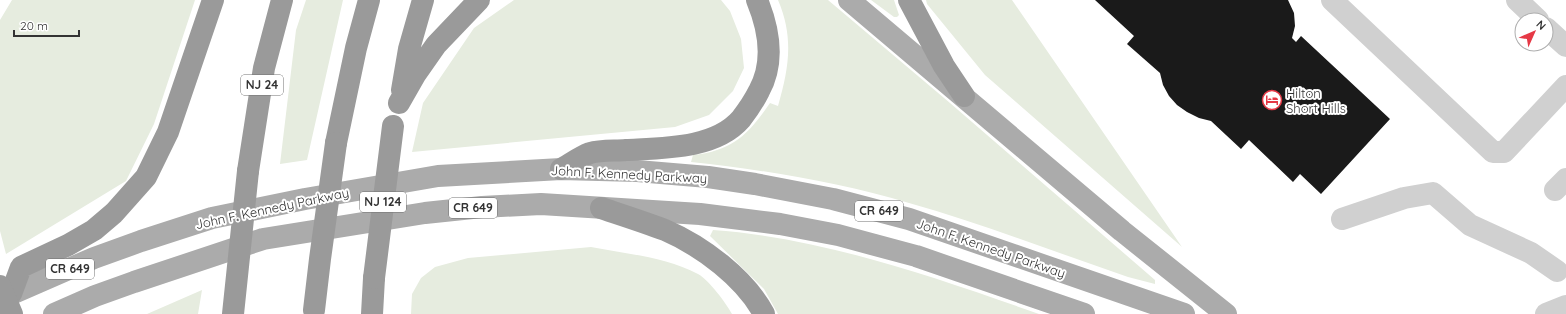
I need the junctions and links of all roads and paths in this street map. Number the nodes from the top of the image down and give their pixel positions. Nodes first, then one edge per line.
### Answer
1 (213, 0) edge
2 (282, 0) edge
3 (369, 0) edge
4 (423, 0) edge
5 (479, 0) edge
6 (758, 0) edge
7 (849, 0) edge
8 (909, 0) edge
9 (1332, 0) edge
10 (1516, 0) edge
11 (1529, 12) edge
12 (1554, 35) edge
13 (1566, 46) edge
14 (1566, 86) edge
15 (964, 96) junction
16 (399, 103) junction
17 (561, 169) junction
18 (601, 208) junction
19 (1342, 219) dead end
20 (1557, 271) dead end
21 (6, 298) edge
22 (1566, 306) edge
23 (1566, 311) edge
24 (314, 312) edge
25 (54, 314) edge
26 (233, 314) edge
27 (372, 314) edge
28 (764, 314) edge
29 (1084, 314) edge
30 (1184, 314) edge
31 (1226, 314) edge
32 (1546, 314) edge
33 (1565, 314) edge

1 - 21 highway
2 - 26 highway, NJ 24, bridge
3 - 24 highway, bridge
4 - 16 highway, NJ 124
5 - 16 highway
6 - 17 highway
7 - 15 main road
8 - 15 highway
9 - 14 lane
10 - 11 lane
12 - 13 lane
15 - 31 main road
16 - 27 highway, NJ 124, bridge
17 - 21 main road, John F. Kennedy Parkway / CR 649
17 - 30 main road, John F. Kennedy Parkway / CR 649
18 - 25 main road, CR 649
18 - 28 highway
18 - 29 main road, CR 649
19 - 20 lane
22 - 32 lane
23 - 33 lane

